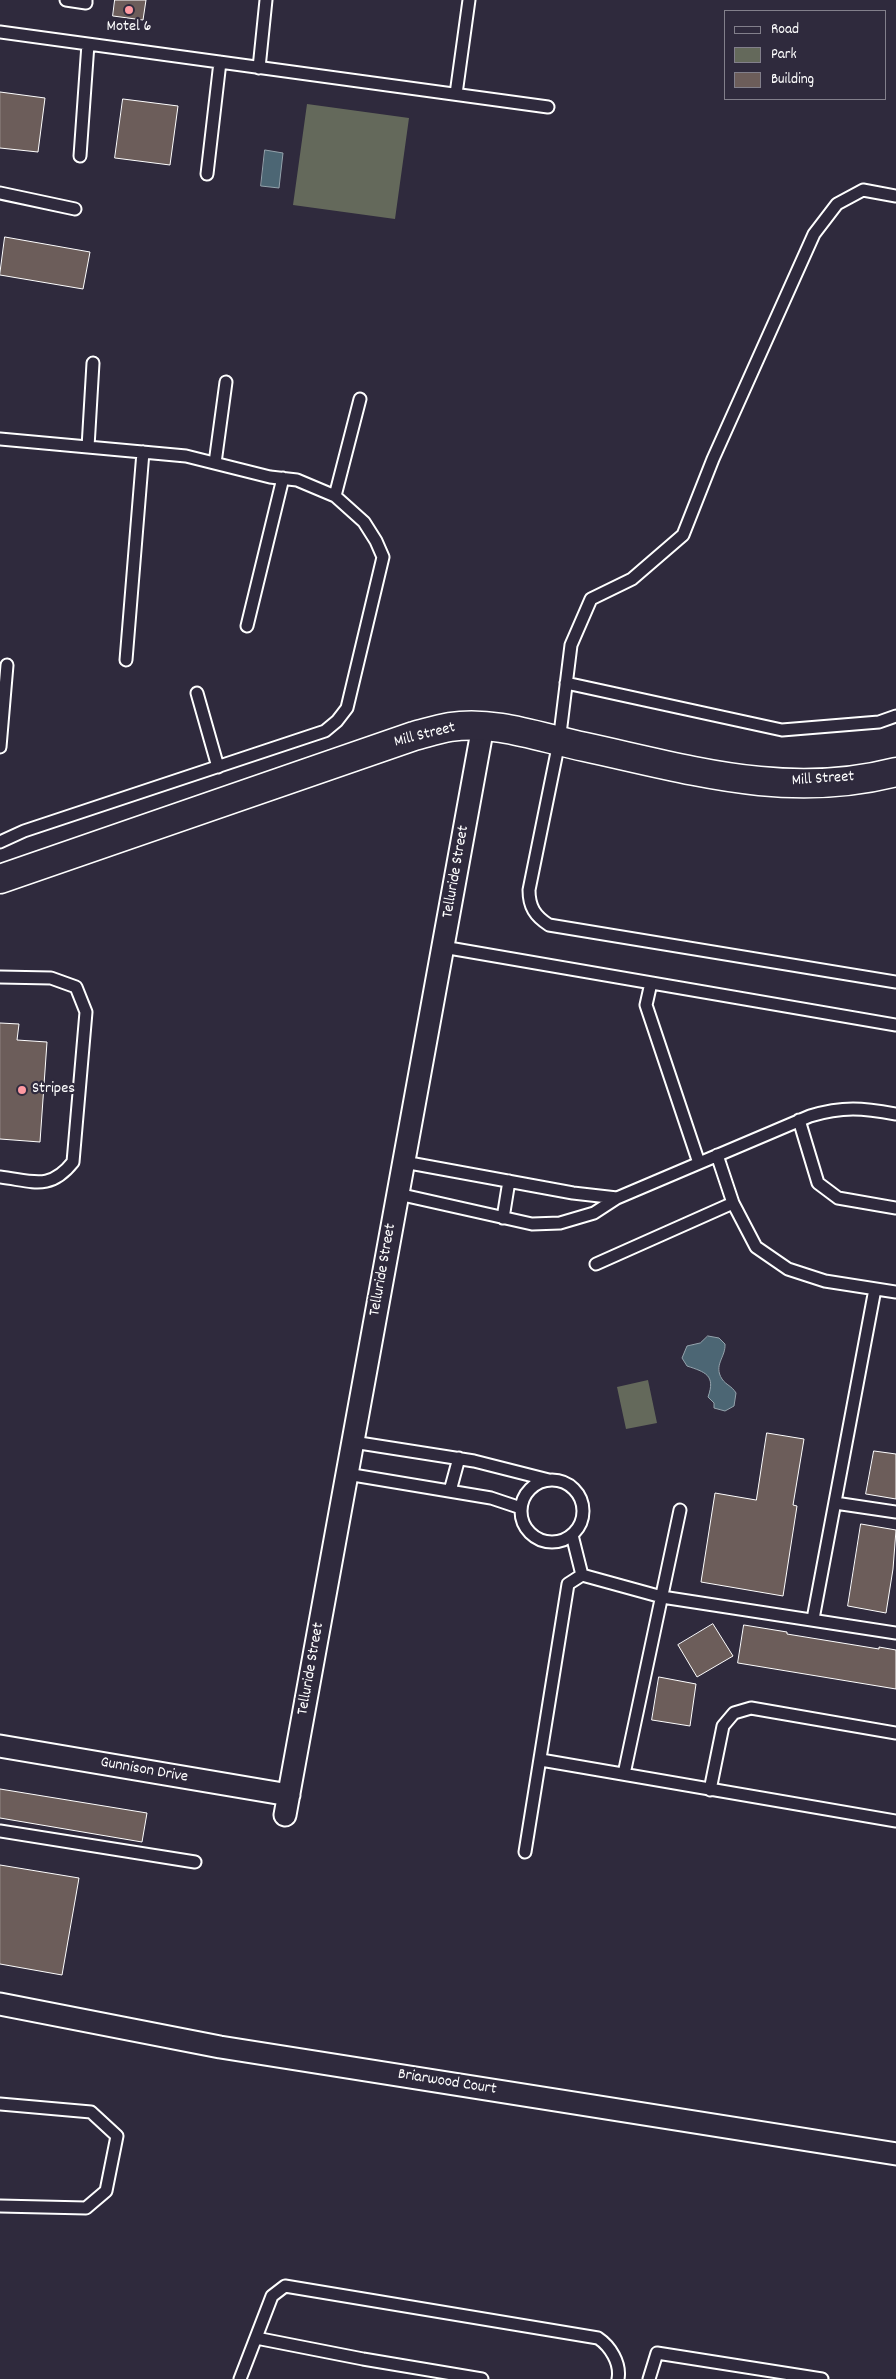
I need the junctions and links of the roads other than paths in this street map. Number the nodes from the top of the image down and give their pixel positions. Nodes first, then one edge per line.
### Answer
1 (66, 0) edge
2 (86, 0) edge
3 (266, 0) edge
4 (469, 0) edge
5 (0, 32) edge
6 (88, 44) junction
7 (220, 62) junction
8 (259, 68) junction
9 (456, 94) junction
10 (548, 107) dead end
11 (80, 156) dead end
12 (207, 174) dead end
13 (0, 193) edge
14 (896, 196) edge
15 (75, 209) dead end
16 (93, 363) dead end
17 (226, 382) dead end
18 (360, 399) dead end
19 (0, 439) edge
20 (88, 447) junction
21 (143, 452) junction
22 (215, 463) junction
23 (283, 478) junction
24 (335, 496) junction
25 (247, 626) dead end
26 (126, 660) dead end
27 (7, 665) dead end
28 (566, 683) junction
29 (197, 693) dead end
30 (896, 716) edge
31 (483, 726) junction
32 (559, 742) junction
33 (0, 747) edge
34 (218, 767) junction
35 (896, 772) edge
36 (0, 842) edge
37 (0, 879) edge
38 (443, 947) junction
39 (0, 977) edge
40 (896, 982) edge
41 (651, 983) junction
42 (896, 1025) edge
43 (896, 1114) edge
44 (799, 1120) junction
45 (717, 1156) junction
46 (404, 1162) junction
47 (699, 1163) junction
48 (0, 1177) edge
49 (509, 1181) junction
50 (398, 1194) junction
51 (617, 1198) junction
52 (734, 1203) junction
53 (896, 1208) edge
54 (503, 1218) junction
55 (596, 1264) dead end
56 (875, 1289) junction
57 (896, 1292) edge
58 (353, 1442) junction
59 (459, 1458) junction
60 (347, 1474) junction
61 (548, 1480) junction
62 (450, 1491) junction
63 (835, 1503) junction
64 (521, 1508) junction
65 (680, 1510) dead end
66 (896, 1512) edge
67 (572, 1535) junction
68 (582, 1575) junction
69 (662, 1597) junction
70 (813, 1619) junction
71 (896, 1633) edge
72 (896, 1733) edge
73 (0, 1746) edge
74 (541, 1760) junction
75 (624, 1774) junction
76 (710, 1790) junction
77 (287, 1805) joint
78 (896, 1821) edge
79 (0, 1831) edge
80 (525, 1852) dead end
81 (195, 1862) dead end
82 (0, 2004) edge
83 (0, 2107) edge
84 (896, 2154) edge
85 (0, 2206) edge
86 (256, 2338) junction
87 (240, 2379) edge
88 (482, 2379) edge
89 (618, 2379) edge
90 (649, 2379) edge
91 (822, 2379) edge

1 - 2 lane
3 - 8 lane
4 - 9 lane
5 - 6 lane
6 - 7 lane
6 - 11 lane
7 - 8 lane
7 - 12 lane
8 - 9 lane
9 - 10 lane
13 - 15 lane
14 - 28 lane
16 - 20 lane
17 - 22 lane
18 - 24 lane
19 - 20 lane
20 - 21 lane
21 - 22 lane
21 - 26 lane
22 - 23 lane
23 - 24 lane
23 - 25 lane
24 - 34 lane
27 - 33 lane
28 - 30 lane
28 - 32 lane
29 - 34 lane
31 - 32 street, Mill Street
31 - 37 street, Mill Street
31 - 38 street, Telluride Street
32 - 35 street, Mill Street
32 - 40 lane
34 - 36 lane
38 - 41 lane
38 - 46 street, Telluride Street
39 - 48 lane
41 - 42 lane
41 - 47 lane
43 - 44 lane
44 - 45 lane
44 - 53 lane
45 - 47 lane
45 - 52 lane
46 - 49 lane
46 - 50 street, Telluride Street
47 - 51 lane
49 - 51 lane
49 - 54 lane
50 - 54 lane
50 - 58 street, Telluride Street
51 - 54 lane
52 - 55 lane
52 - 56 lane
56 - 57 lane
56 - 63 lane
58 - 59 lane
58 - 60 street, Telluride Street
59 - 61 lane
59 - 62 lane
60 - 62 lane
60 - 77 street, Telluride Street
61 - 64 lane
61 - 67 lane
62 - 64 lane
63 - 66 lane
63 - 70 lane
64 - 67 lane
65 - 69 lane
67 - 68 lane
68 - 69 lane
68 - 74 lane
69 - 70 lane
69 - 75 lane
70 - 71 lane
72 - 76 lane
73 - 77 street, Gunnison Drive
74 - 75 lane
74 - 80 lane
75 - 76 lane
76 - 78 lane
79 - 81 lane
82 - 84 street, Briarwood Court
83 - 85 lane
86 - 87 lane
86 - 88 lane
86 - 89 lane
90 - 91 lane

